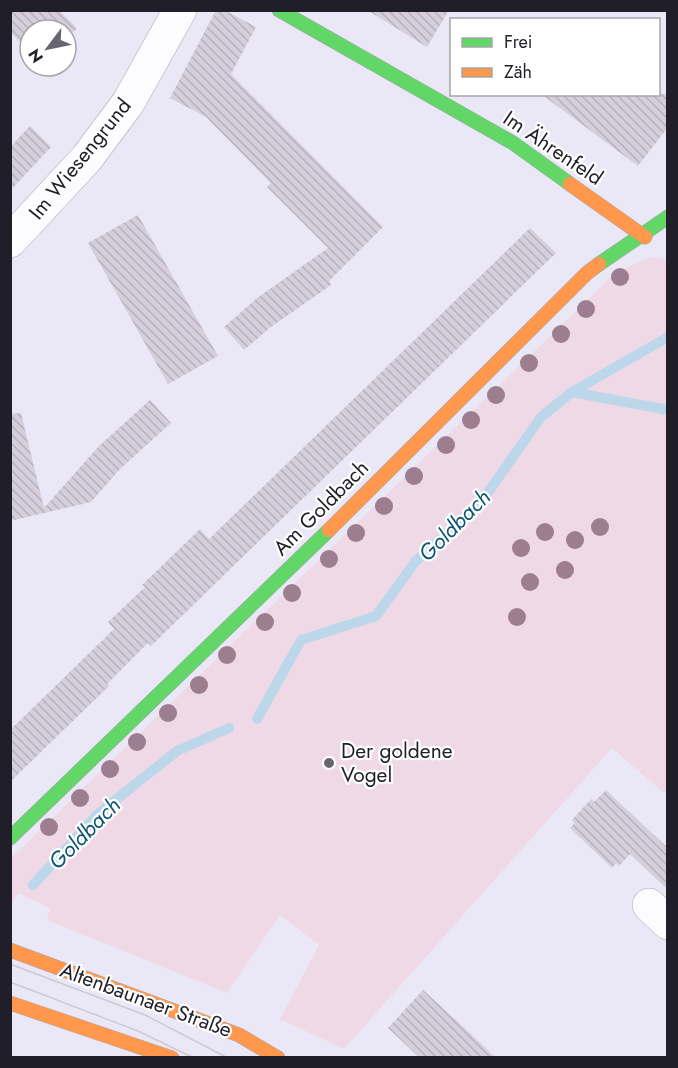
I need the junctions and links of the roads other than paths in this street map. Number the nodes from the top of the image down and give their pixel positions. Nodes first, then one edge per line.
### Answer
1 (180, 10) edge
2 (279, 10) edge
3 (668, 217) edge
4 (645, 237) junction
5 (10, 241) edge
6 (10, 838) edge
7 (10, 950) edge
8 (10, 1003) edge
9 (172, 1058) edge
10 (278, 1058) edge

1 - 5 street, Im Wiesengrund
2 - 4 street, Im Ährenfeld
3 - 4 street, Am Goldbach
4 - 6 street, Am Goldbach
7 - 10 street, Altenbaunaer Straße
8 - 9 street

